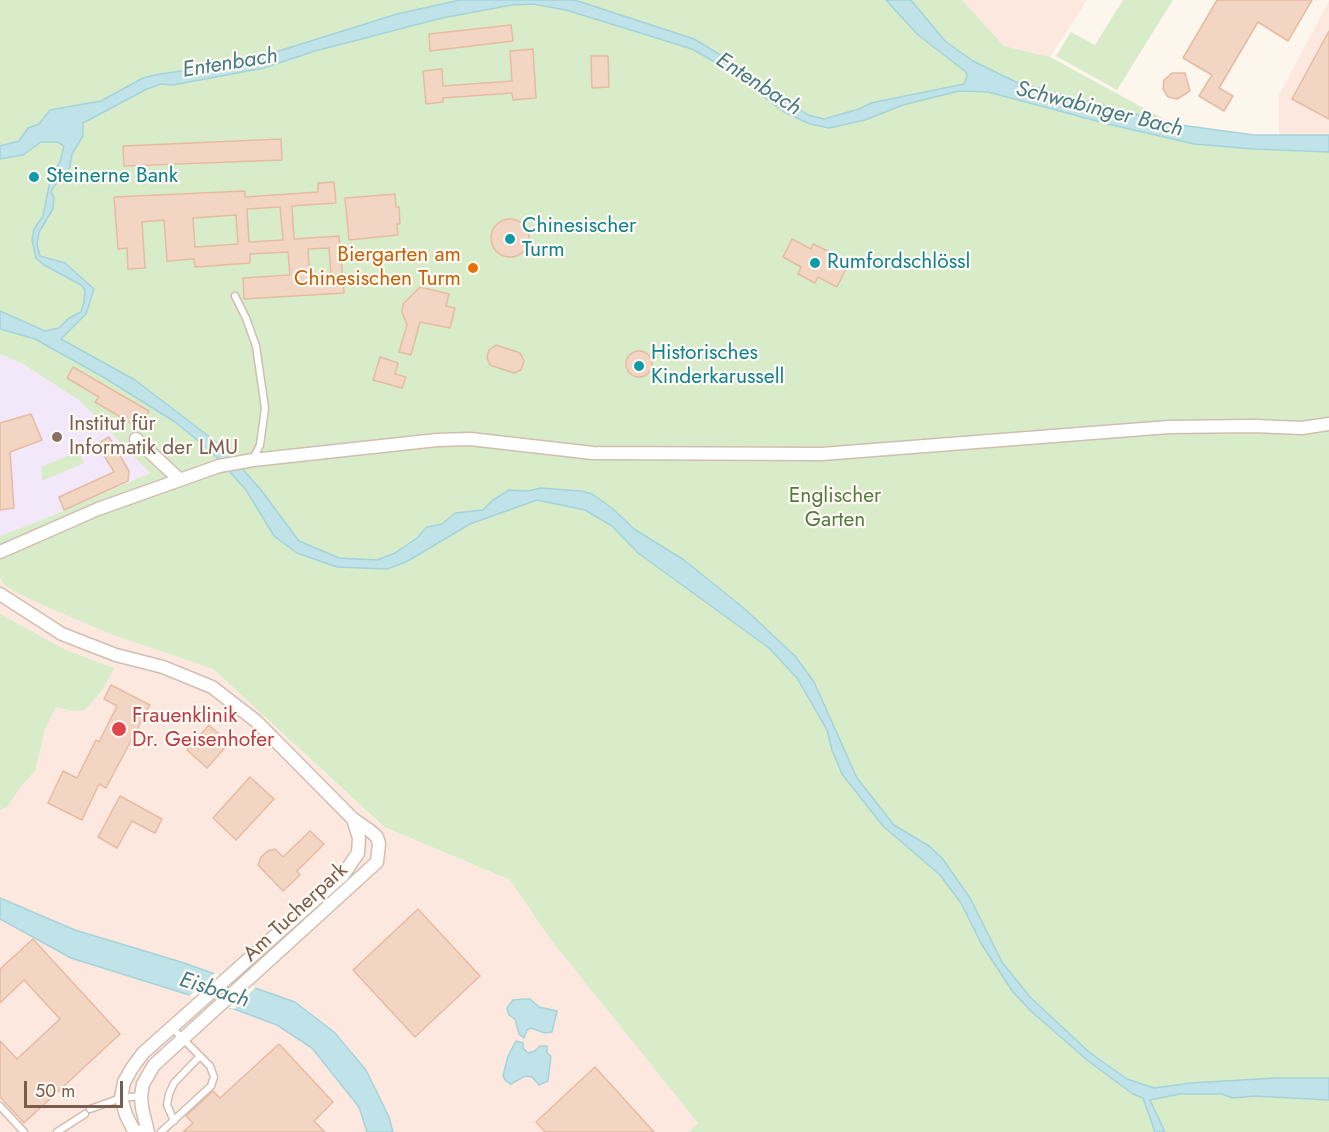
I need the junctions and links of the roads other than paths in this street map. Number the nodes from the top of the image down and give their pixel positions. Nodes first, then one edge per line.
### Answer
1 (235, 296) dead end
2 (1329, 424) edge
3 (136, 439) dead end
4 (248, 461) junction
5 (180, 480) junction
6 (0, 552) edge
7 (0, 594) edge
8 (353, 819) junction
9 (171, 1027) junction
10 (183, 1039) junction
11 (200, 1056) junction
12 (141, 1096) junction
13 (121, 1098) junction
14 (0, 1106) edge
15 (174, 1121) junction
16 (24, 1132) edge
17 (57, 1132) edge
18 (138, 1132) edge
19 (148, 1132) edge
20 (161, 1132) edge

1 - 4 lane
2 - 4 street
3 - 5 street
4 - 5 street
5 - 6 street
7 - 8 street
8 - 9 street, Am Tucherpark
8 - 10 street, Am Tucherpark
9 - 10 lane
9 - 13 street, Am Tucherpark
10 - 11 lane
10 - 12 street, Am Tucherpark
11 - 15 lane
11 - 15 lane
12 - 13 lane
12 - 19 street
13 - 17 lane
13 - 18 street
14 - 16 lane
15 - 20 lane

